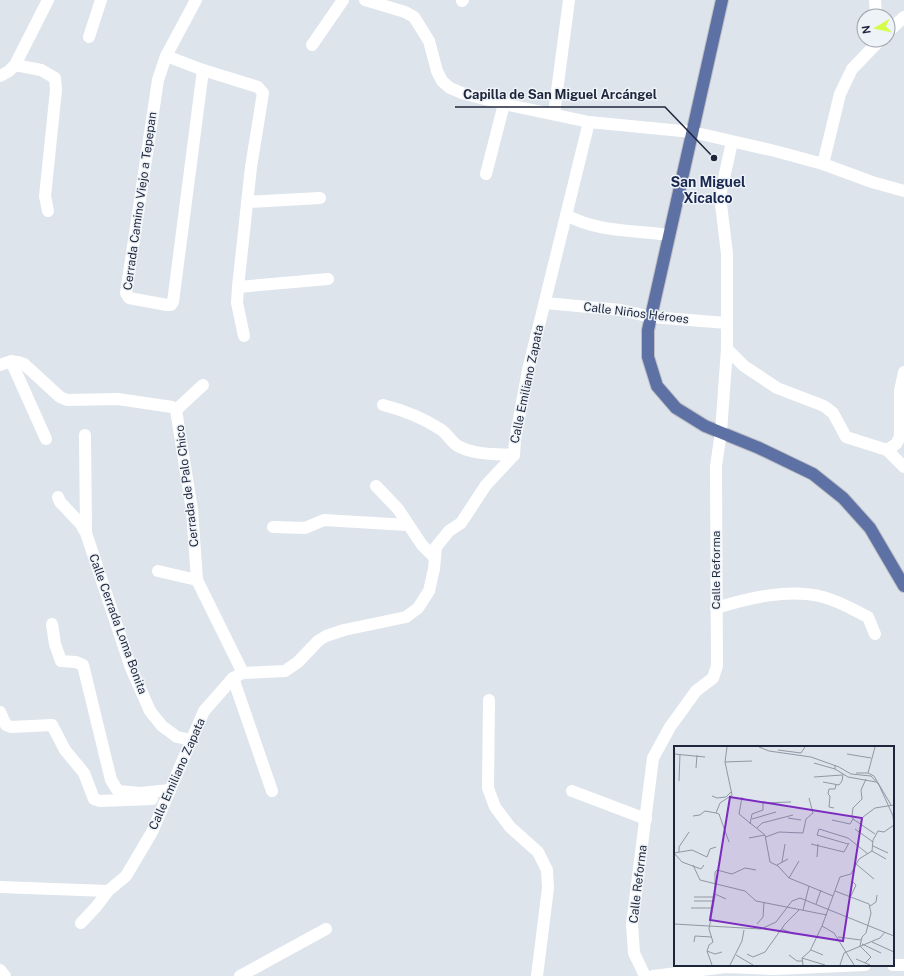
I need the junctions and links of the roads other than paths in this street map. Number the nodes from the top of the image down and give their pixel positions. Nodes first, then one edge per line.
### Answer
1 (48, 0) edge
2 (101, 0) edge
3 (196, 0) edge
4 (343, 0) edge
5 (364, 0) edge
6 (569, 0) edge
7 (722, 0) edge
8 (904, 18) edge
9 (896, 25) edge
10 (89, 37) dead end
11 (312, 45) dead end
12 (872, 48) edge
13 (166, 56) junction
14 (15, 65) junction
15 (203, 70) junction
16 (0, 76) edge
17 (504, 104) junction
18 (554, 114) junction
19 (589, 122) junction
20 (692, 132) junction
21 (732, 142) junction
22 (823, 164) junction
23 (486, 174) dead end
24 (904, 191) edge
25 (320, 198) dead end
26 (247, 202) junction
27 (48, 211) dead end
28 (566, 215) junction
29 (668, 235) junction
30 (328, 279) dead end
31 (238, 287) junction
32 (545, 303) junction
33 (651, 317) junction
34 (727, 323) junction
35 (244, 336) dead end
36 (727, 349) junction
37 (6, 363) edge
38 (904, 372) edge
39 (203, 385) dead end
40 (383, 405) dead end
41 (176, 410) junction
42 (722, 432) junction
43 (85, 435) dead end
44 (46, 439) dead end
45 (887, 450) junction
46 (514, 455) junction
47 (904, 467) edge
48 (376, 486) dead end
49 (58, 497) dead end
50 (407, 525) junction
51 (273, 527) dead end
52 (86, 533) junction
53 (434, 557) junction
54 (158, 571) dead end
55 (197, 580) junction
56 (904, 586) edge
57 (716, 608) junction
58 (52, 624) dead end
59 (875, 634) dead end
60 (238, 676) junction
61 (489, 700) dead end
62 (0, 712) edge
63 (191, 740) junction
64 (272, 791) dead end
65 (572, 791) dead end
66 (168, 794) junction
67 (646, 819) junction
68 (0, 887) edge
69 (108, 891) junction
70 (81, 923) dead end
71 (326, 929) dead end
72 (858, 966) edge
73 (715, 967) edge
74 (0, 970) edge
75 (734, 972) edge
76 (766, 972) edge
77 (817, 972) edge
78 (6, 976) edge
79 (240, 976) edge
80 (537, 976) edge
81 (645, 976) edge
82 (654, 976) edge

1 - 14 street
2 - 10 street
3 - 13 street
4 - 11 street
5 - 17 street
6 - 18 street
7 - 20 main road
8 - 9 street
12 - 22 street
13 - 15 street
13 - 15 street, Cerrada Camino Viejo a Tepepan
14 - 16 street
14 - 27 street
15 - 26 street
17 - 18 street
17 - 23 street
18 - 19 street
19 - 20 street
19 - 28 street, Calle Emiliano Zapata
20 - 21 street
20 - 29 main road
21 - 22 street
21 - 34 street, Calle Reforma
22 - 24 street
25 - 26 street
26 - 31 street
28 - 29 street
28 - 32 street, Calle Emiliano Zapata
29 - 33 main road
30 - 31 street
31 - 35 street
32 - 33 street, Calle Niños Héroes
32 - 46 street, Calle Emiliano Zapata
33 - 34 street, Calle Niños Héroes
33 - 42 main road
34 - 36 street, Calle Reforma
36 - 42 street, Calle Reforma
36 - 45 street
37 - 41 street, Cerrada de Palo Chico
37 - 44 street
38 - 45 street
39 - 41 street
40 - 46 street
41 - 55 street, Cerrada de Palo Chico
42 - 56 main road
42 - 57 street, Calle Reforma
43 - 52 street
45 - 47 street
46 - 53 street, Calle Emiliano Zapata
48 - 50 street
49 - 52 street, Calle Cerrada Loma Bonita
50 - 51 street
50 - 53 street
52 - 63 street, Calle Cerrada Loma Bonita
53 - 60 street, Calle Emiliano Zapata
54 - 55 street
55 - 60 street, Cerrada de Palo Chico
57 - 59 street
57 - 67 street, Calle Reforma
58 - 66 street
60 - 63 street, Calle Emiliano Zapata
60 - 64 street, Cerrada de Palo Chico
61 - 80 street
62 - 66 street
63 - 66 street, Calle Emiliano Zapata
65 - 67 street
66 - 69 street, Calle Emiliano Zapata
67 - 81 street, Calle Reforma
68 - 69 street
69 - 70 street, Calle Emiliano Zapata
71 - 79 street
72 - 77 street
73 - 75 street
73 - 82 street
74 - 78 street
75 - 76 street
76 - 77 street

